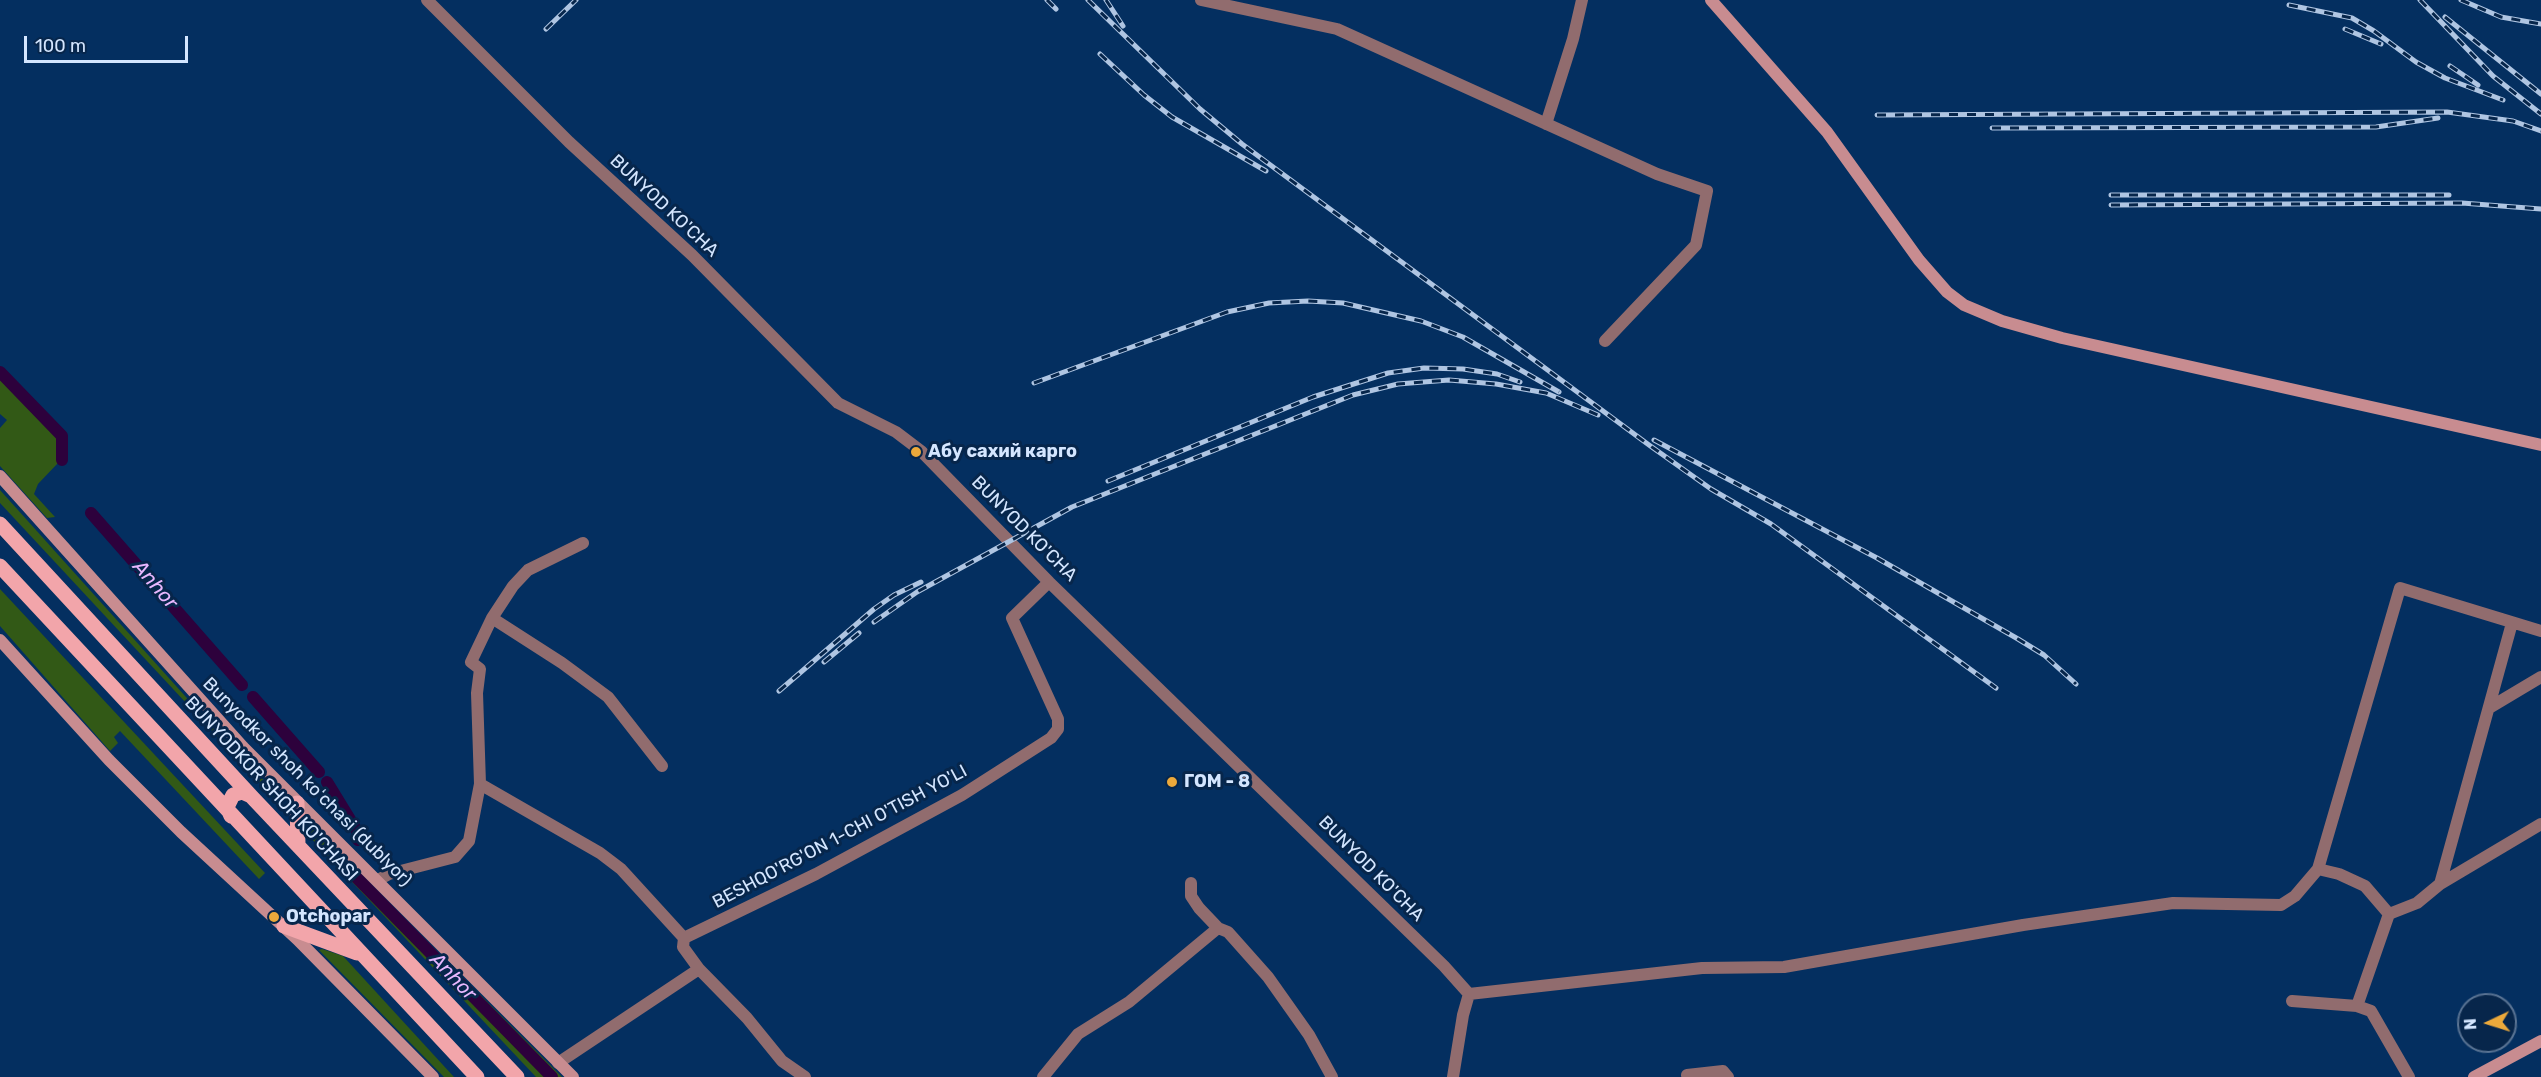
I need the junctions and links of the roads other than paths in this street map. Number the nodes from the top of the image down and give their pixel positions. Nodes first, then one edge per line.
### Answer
1 (427, 0) edge
2 (1201, 0) edge
3 (1582, 0) edge
4 (1712, 0) edge
5 (1546, 124) junction
6 (1605, 341) dead end
7 (2541, 446) edge
8 (0, 476) edge
9 (0, 524) edge
10 (584, 543) dead end
11 (0, 566) edge
12 (1049, 582) junction
13 (492, 618) junction
14 (2512, 623) junction
15 (2541, 632) edge
16 (0, 640) edge
17 (2541, 677) edge
18 (2489, 708) junction
19 (662, 766) dead end
20 (480, 784) junction
21 (251, 796) junction
22 (297, 802) junction
23 (231, 816) junction
24 (2541, 824) edge
25 (298, 845) junction
26 (2318, 869) junction
27 (378, 880) junction
28 (1191, 883) dead end
29 (2440, 884) junction
30 (2389, 914) junction
31 (284, 926) junction
32 (1218, 928) junction
33 (684, 938) junction
34 (361, 955) junction
35 (699, 969) junction
36 (1469, 994) junction
37 (2292, 1001) dead end
38 (2356, 1006) junction
39 (2541, 1041) edge
40 (558, 1063) junction
41 (1687, 1075) dead end
42 (434, 1077) edge
43 (477, 1077) edge
44 (517, 1077) edge
45 (573, 1077) edge
46 (805, 1077) edge
47 (1043, 1077) edge
48 (1332, 1077) edge
49 (1453, 1077) edge
50 (1728, 1077) edge
51 (2409, 1077) edge
52 (2474, 1077) edge

1 - 12 street, BUNYOD KO'CHA
2 - 5 street
3 - 5 street
4 - 7 street
5 - 6 street
8 - 22 street, Bunyodkor shoh koʻchasi (dublyor)
9 - 21 main road, BUNYODKOR SHOH KO'CHASI
10 - 13 street
11 - 23 main road
12 - 33 street, BESHQO'RG'ON 1-CHI O'TISH YO'LI
12 - 36 street, BUNYOD KO'CHA
13 - 19 street
13 - 20 street
14 - 15 street
14 - 18 street
14 - 26 street
16 - 31 street
17 - 18 street
18 - 29 street
20 - 27 street
20 - 33 street
21 - 23 main road
21 - 25 main road, BUNYODKOR SHOH KO'CHASI
22 - 25 main road
22 - 27 street, Bunyodkor shoh koʻchasi (dublyor)
23 - 34 main road
24 - 29 street
25 - 44 main road, BUNYODKOR SHOH KO'CHASI
26 - 30 street
26 - 36 street
27 - 40 street, Bunyodkor shoh koʻchasi (dublyor)
28 - 32 street
29 - 30 street
30 - 38 street
31 - 34 main road
31 - 42 street
32 - 47 street
32 - 48 street
33 - 35 street
34 - 43 main road
35 - 40 street
35 - 46 street
36 - 49 street
37 - 38 street
38 - 51 street
39 - 52 street
40 - 45 street, Bunyodkor shoh koʻchasi (dublyor)
41 - 50 street

